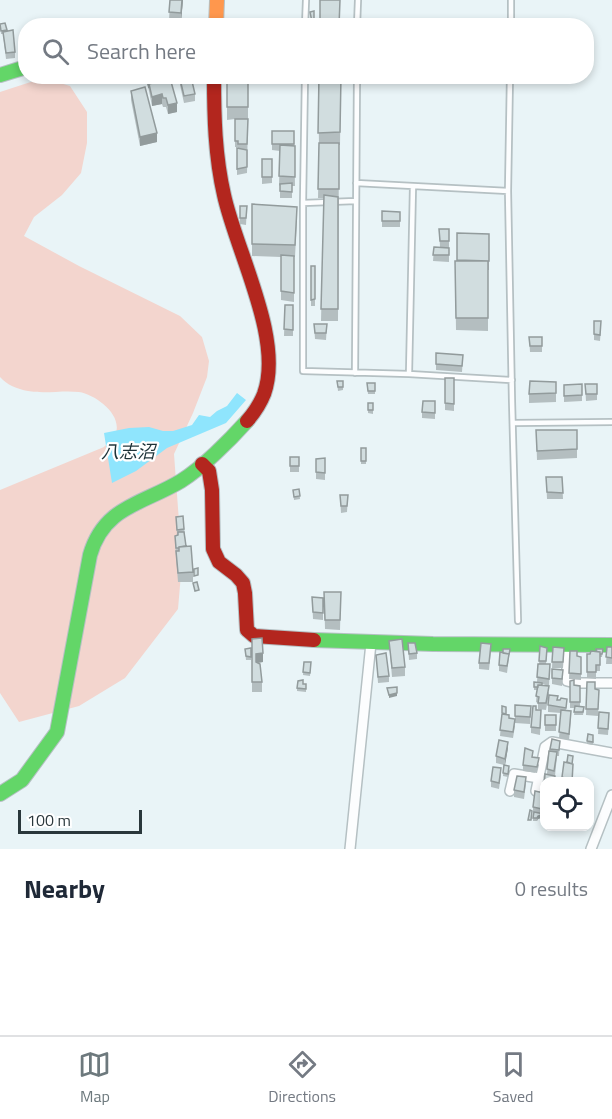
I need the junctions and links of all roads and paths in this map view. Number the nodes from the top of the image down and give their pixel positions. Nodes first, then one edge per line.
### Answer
1 (217, 0) edge
2 (306, 0) edge
3 (357, 0) edge
4 (511, 0) edge
5 (216, 18) edge
6 (305, 18) edge
7 (357, 18) edge
8 (511, 18) edge
9 (18, 69) edge
10 (0, 75) edge
11 (214, 84) edge
12 (305, 84) edge
13 (357, 84) edge
14 (510, 84) edge
15 (356, 183) junction
16 (412, 186) junction
17 (508, 191) junction
18 (356, 201) junction
19 (303, 203) junction
20 (355, 373) junction
21 (409, 374) junction
22 (512, 380) junction
23 (612, 422) edge
24 (513, 423) junction
25 (202, 464) junction
26 (518, 621) dead end
27 (371, 643) junction
28 (567, 645) junction
29 (612, 645) edge
30 (612, 683) edge
31 (612, 753) edge
32 (539, 778) junction
33 (510, 791) dead end
34 (536, 791) edge
35 (0, 794) edge
36 (612, 795) edge
37 (350, 849) edge
38 (591, 849) edge

1 - 5 street
2 - 6 lane
3 - 7 lane
4 - 8 lane
9 - 10 street
11 - 25 street
12 - 19 lane
13 - 15 lane
14 - 17 lane
15 - 16 lane
15 - 18 lane
16 - 17 lane
16 - 21 lane
17 - 22 lane
18 - 19 lane
18 - 20 lane
19 - 20 lane
20 - 21 lane
21 - 22 lane
22 - 24 lane
23 - 24 lane
24 - 26 lane
25 - 27 street
25 - 35 street
27 - 28 street
27 - 37 street
28 - 29 street
28 - 30 street
31 - 32 street
32 - 33 street
32 - 34 street
36 - 38 street

